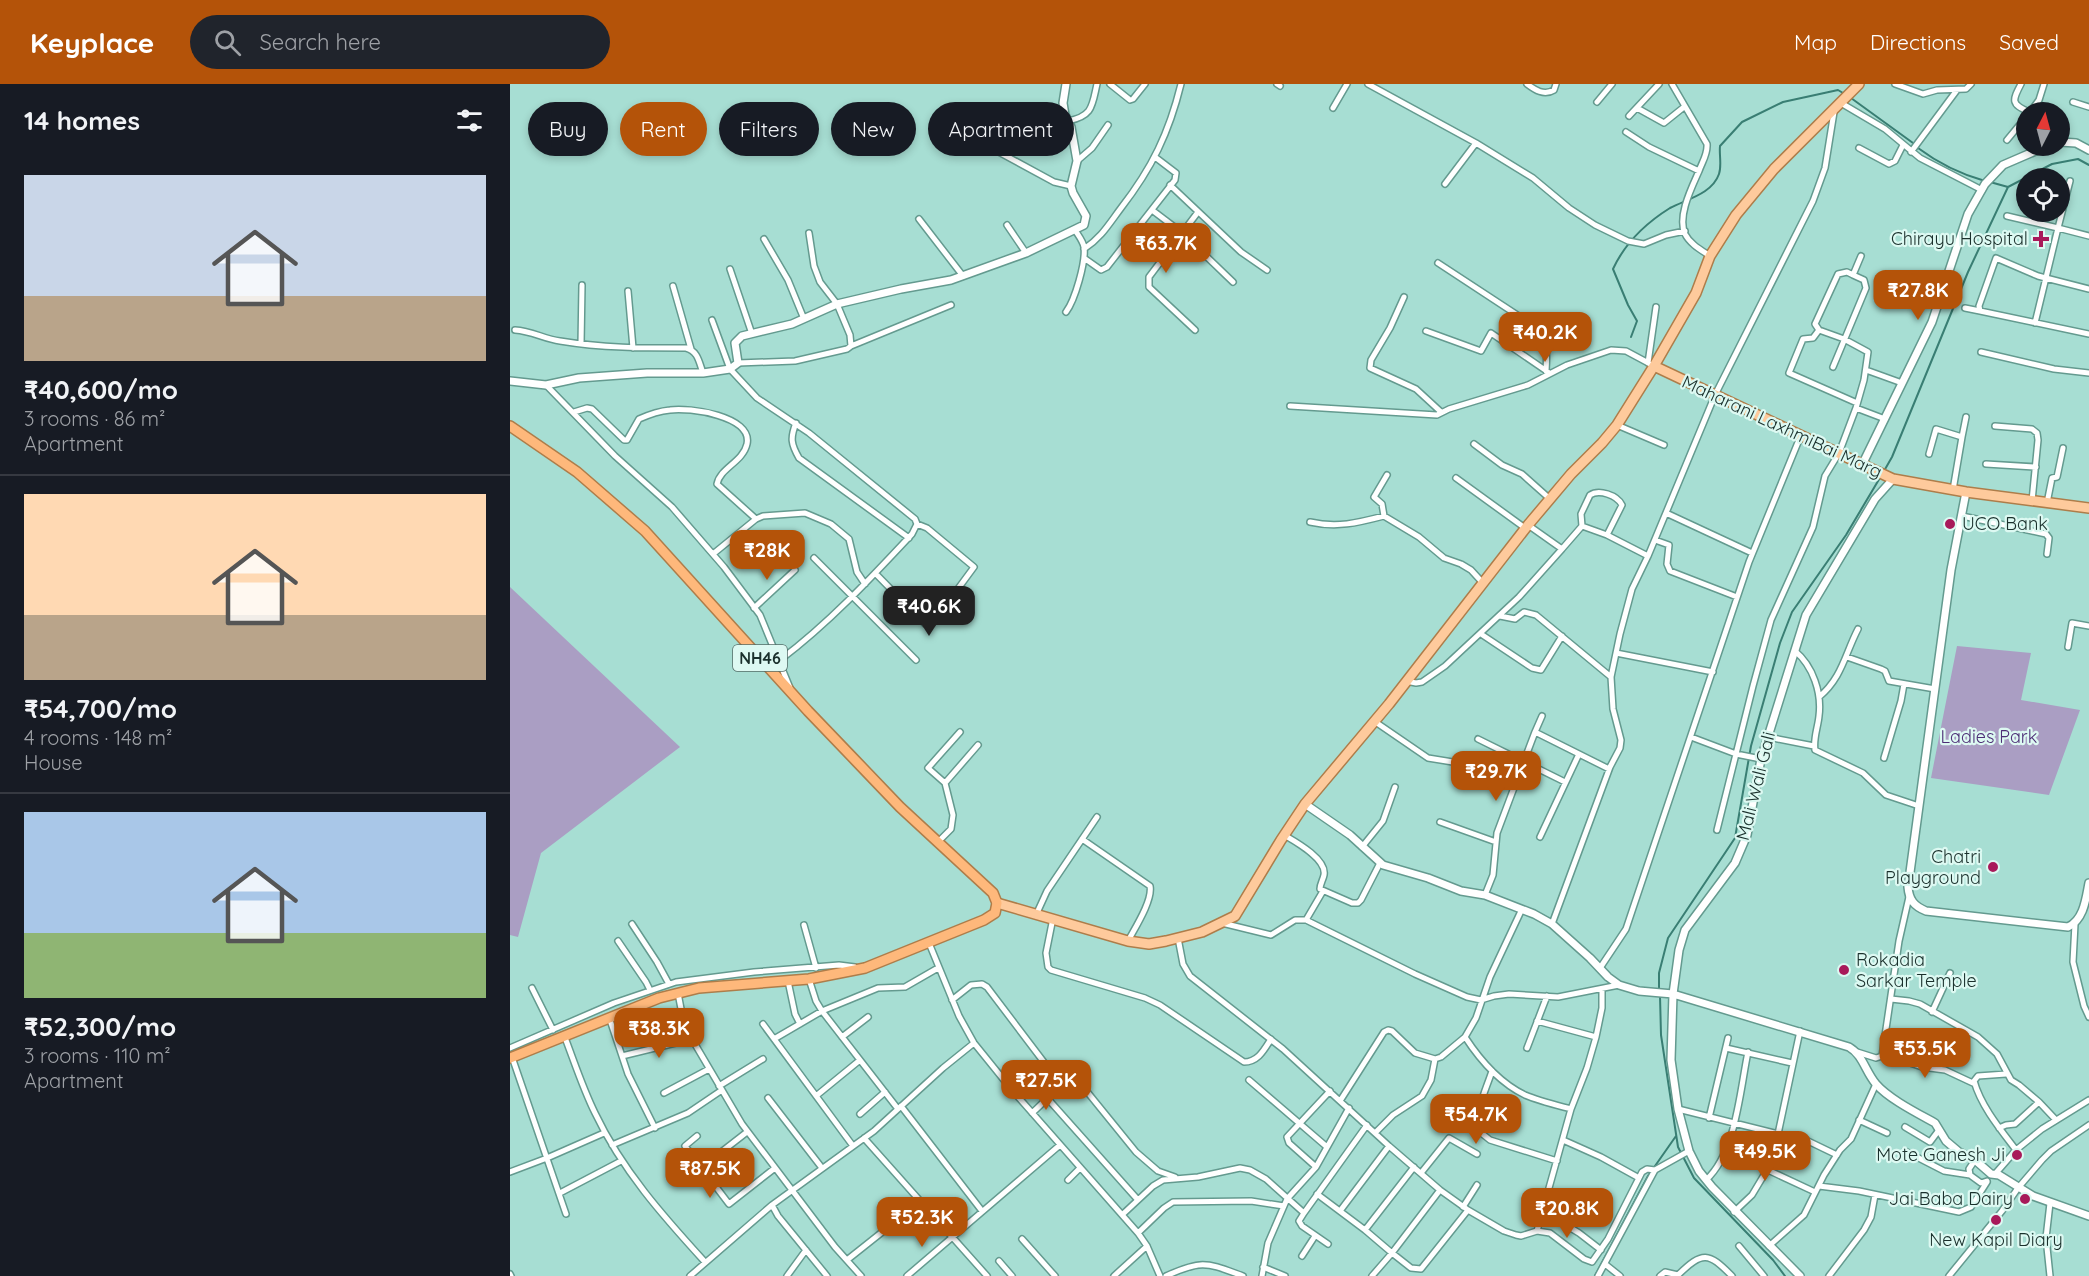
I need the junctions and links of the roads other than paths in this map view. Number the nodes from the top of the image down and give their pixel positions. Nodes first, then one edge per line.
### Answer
1 (1066, 84) edge
2 (1097, 84) edge
3 (1110, 84) edge
4 (1145, 84) edge
5 (1181, 84) edge
6 (1347, 84) edge
7 (1368, 84) edge
8 (1527, 84) edge
9 (1556, 84) edge
10 (1612, 84) edge
11 (1661, 84) edge
12 (1895, 84) edge
13 (1971, 84) edge
14 (2021, 84) edge
15 (2044, 84) edge
16 (1672, 85) edge
17 (1856, 87) edge
18 (1957, 90) junction
19 (1842, 101) junction
20 (1063, 102) edge
21 (1598, 102) dead end
22 (2037, 102) edge
23 (2073, 102) dead end
24 (2016, 104) edge
25 (1684, 107) junction
26 (2089, 107) edge
27 (1333, 108) dead end
28 (1637, 108) junction
29 (1834, 111) junction
30 (1629, 116) dead end
31 (1074, 120) edge
32 (1108, 125) dead end
33 (2016, 129) edge
34 (1626, 132) dead end
35 (1074, 140) edge
36 (2007, 140) dead end
37 (2070, 142) edge
38 (1476, 143) junction
39 (1903, 145) junction
40 (1860, 148) dead end
41 (2089, 150) edge
42 (1911, 152) junction
43 (1006, 156) edge
44 (2024, 156) edge
45 (1155, 158) junction
46 (1077, 161) junction
47 (1699, 171) junction
48 (1445, 184) dead end
49 (1985, 184) junction
50 (1170, 185) junction
51 (1071, 186) junction
52 (1152, 210) junction
53 (1198, 212) junction
54 (2007, 216) dead end
55 (2016, 218) edge
56 (919, 219) dead end
57 (2032, 222) edge
58 (2060, 222) edge
59 (1007, 225) dead end
60 (2058, 228) junction
61 (1076, 230) junction
62 (1684, 231) junction
63 (1181, 232) junction
64 (808, 233) dead end
65 (2089, 236) edge
66 (764, 239) dead end
67 (1084, 249) junction
68 (1026, 253) junction
69 (1710, 256) junction
70 (1861, 256) dead end
71 (1084, 258) junction
72 (1438, 263) dead end
73 (730, 269) dead end
74 (1267, 270) dead end
75 (1853, 275) junction
76 (963, 276) junction
77 (2046, 279) junction
78 (1233, 282) dead end
79 (582, 285) dead end
80 (673, 286) dead end
81 (2089, 289) edge
82 (628, 291) dead end
83 (1404, 297) dead end
84 (837, 304) junction
85 (951, 305) dead end
86 (1656, 307) dead end
87 (1965, 308) dead end
88 (1980, 311) junction
89 (1066, 312) dead end
90 (804, 319) junction
91 (712, 320) dead end
92 (2036, 322) junction
93 (515, 330) dead end
94 (1195, 330) dead end
95 (1819, 330) junction
96 (1426, 331) dead end
97 (752, 334) junction
98 (2089, 334) edge
99 (1844, 339) junction
100 (581, 344) junction
101 (851, 346) junction
102 (633, 348) junction
103 (691, 349) junction
104 (1981, 352) dead end
105 (738, 363) junction
106 (1651, 365) junction
107 (1833, 367) dead end
108 (730, 369) junction
109 (1866, 370) junction
110 (1548, 372) junction
111 (703, 373) junction
112 (2089, 373) edge
113 (510, 381) edge
114 (1902, 383) junction
115 (546, 385) junction
116 (1715, 395) junction
117 (1290, 406) dead end
118 (1857, 406) junction
119 (574, 412) junction
120 (1441, 412) junction
121 (1966, 417) dead end
122 (1885, 419) junction
123 (796, 423) junction
124 (1617, 425) junction
125 (510, 426) edge
126 (1995, 426) dead end
127 (1801, 435) junction
128 (1962, 437) junction
129 (1474, 444) dead end
130 (1664, 445) dead end
131 (2063, 448) dead end
132 (1839, 453) junction
133 (1929, 454) dead end
134 (1986, 465) dead end
135 (2036, 467) junction
136 (1866, 468) junction
137 (1387, 475) dead end
138 (1456, 478) dead end
139 (1890, 478) junction
140 (1953, 490) junction
141 (1966, 492) junction
142 (1550, 499) junction
143 (2032, 501) junction
144 (2047, 503) junction
145 (2089, 508) edge
146 (1666, 513) junction
147 (1384, 516) junction
148 (1962, 516) junction
149 (756, 519) junction
150 (1310, 522) dead end
151 (917, 524) junction
152 (1527, 526) junction
153 (1582, 526) junction
154 (1606, 536) junction
155 (909, 538) junction
156 (1655, 540) junction
157 (1563, 549) junction
158 (713, 554) junction
159 (1752, 554) junction
160 (2047, 554) dead end
161 (1648, 556) junction
162 (814, 558) dead end
163 (795, 570) dead end
164 (876, 573) junction
165 (1482, 582) junction
166 (865, 584) junction
167 (853, 595) junction
168 (1737, 597) junction
169 (754, 608) junction
170 (1500, 616) junction
171 (2089, 626) edge
172 (1858, 629) dead end
173 (1481, 634) junction
174 (1562, 636) junction
175 (2068, 647) dead end
176 (1795, 651) junction
177 (1616, 653) junction
178 (1847, 657) junction
179 (780, 660) junction
180 (916, 660) dead end
181 (1713, 672) junction
182 (1611, 677) junction
183 (1406, 681) junction
184 (1904, 684) junction
185 (1935, 689) junction
186 (792, 693) junction
187 (1819, 697) junction
188 (1542, 716) dead end
189 (1374, 720) junction
190 (960, 732) dead end
191 (1535, 732) junction
192 (1768, 736) junction
193 (1691, 737) junction
194 (1478, 739) dead end
195 (978, 745) dead end
196 (1814, 746) junction
197 (1737, 753) junction
198 (1579, 754) junction
199 (1884, 758) dead end
200 (1761, 759) junction
201 (1523, 760) junction
202 (1609, 769) junction
203 (1566, 782) junction
204 (945, 783) junction
205 (1515, 785) junction
206 (1395, 787) dead end
207 (1305, 804) junction
208 (1919, 806) junction
209 (1097, 817) dead end
210 (1440, 822) dead end
211 (1717, 830) dead end
212 (1284, 835) junction
213 (1540, 837) dead end
214 (1082, 839) junction
215 (938, 842) junction
216 (1496, 842) junction
217 (1362, 847) junction
218 (1380, 863) junction
219 (2089, 883) edge
220 (1323, 891) junction
221 (1485, 895) junction
222 (1909, 897) junction
223 (997, 903) junction
224 (1522, 909) junction
225 (1036, 915) junction
226 (1053, 918) junction
227 (1306, 920) junction
228 (1221, 923) junction
229 (632, 924) dead end
230 (1552, 924) junction
231 (2075, 924) junction
232 (804, 926) dead end
233 (1178, 938) junction
234 (618, 941) dead end
235 (1128, 941) junction
236 (929, 943) junction
237 (816, 968) junction
238 (865, 968) junction
239 (938, 968) junction
240 (1600, 968) junction
241 (1950, 973) dead end
242 (809, 979) junction
243 (788, 981) junction
244 (669, 984) junction
245 (1619, 985) junction
246 (532, 988) dead end
247 (1602, 988) junction
248 (650, 990) junction
249 (678, 993) junction
250 (1673, 994) junction
251 (1547, 996) junction
252 (1891, 999) junction
253 (952, 1000) junction
254 (1480, 1000) junction
255 (822, 1011) junction
256 (1932, 1012) junction
257 (609, 1017) junction
258 (868, 1017) dead end
259 (2089, 1017) edge
260 (1538, 1021) junction
261 (763, 1024) dead end
262 (801, 1024) junction
263 (553, 1030) junction
264 (1800, 1031) junction
265 (564, 1035) junction
266 (1596, 1036) junction
267 (842, 1037) junction
268 (1465, 1037) junction
269 (1728, 1038) dead end
270 (692, 1039) junction
271 (774, 1039) junction
272 (1271, 1039) junction
273 (974, 1043) junction
274 (1527, 1048) dead end
275 (1726, 1048) junction
276 (1748, 1052) junction
277 (1857, 1052) junction
278 (511, 1054) edge
279 (1883, 1054) junction
280 (622, 1056) junction
281 (763, 1059) dead end
282 (1435, 1059) junction
283 (860, 1060) junction
284 (1792, 1063) junction
285 (709, 1069) junction
286 (1492, 1071) junction
287 (2006, 1074) junction
288 (1249, 1080) dead end
289 (1876, 1084) junction
290 (1975, 1084) junction
291 (1062, 1086) junction
292 (721, 1088) junction
293 (1330, 1091) junction
294 (885, 1092) junction
295 (664, 1093) dead end
296 (816, 1096) junction
297 (768, 1098) dead end
298 (1048, 1099) junction
299 (2089, 1100) edge
300 (1340, 1101) junction
301 (2039, 1102) junction
302 (899, 1108) junction
303 (1349, 1108) junction
304 (1678, 1108) junction
305 (1571, 1109) junction
306 (1032, 1113) junction
307 (860, 1114) dead end
308 (1709, 1118) junction
309 (1859, 1120) junction
310 (2056, 1120) junction
311 (1300, 1123) junction
312 (1734, 1124) junction
313 (1367, 1125) junction
314 (2089, 1125) edge
315 (1905, 1127) dead end
316 (655, 1128) junction
317 (1999, 1128) junction
318 (1939, 1130) junction
319 (604, 1132) junction
320 (747, 1132) junction
321 (1375, 1133) junction
322 (1887, 1133) dead end
323 (1778, 1134) junction
324 (697, 1136) dead end
325 (864, 1138) junction
326 (1563, 1140) junction
327 (612, 1145) junction
328 (1060, 1145) junction
329 (853, 1146) junction
330 (1389, 1146) junction
331 (1327, 1147) junction
332 (1725, 1148) junction
333 (2016, 1150) junction
334 (1905, 1151) dead end
335 (1686, 1152) junction
336 (720, 1153) dead end
337 (1477, 1154) dead end
338 (1837, 1155) junction
339 (547, 1158) junction
340 (1975, 1160) junction
341 (621, 1161) junction
342 (1557, 1161) junction
343 (1316, 1167) junction
344 (1414, 1167) junction
345 (775, 1168) junction
346 (822, 1168) junction
347 (1080, 1168) junction
348 (1652, 1170) junction
349 (1767, 1170) junction
350 (510, 1172) edge
351 (1421, 1173) junction
352 (1993, 1174) junction
353 (1970, 1175) junction
354 (1178, 1178) junction
355 (1639, 1178) junction
356 (1068, 1180) dead end
357 (1706, 1180) junction
358 (1987, 1182) junction
359 (1477, 1185) dead end
360 (1819, 1186) junction
361 (2018, 1188) junction
362 (792, 1189) junction
363 (1440, 1190) junction
364 (1815, 1192) junction
365 (560, 1193) junction
366 (1317, 1194) junction
367 (1875, 1194) junction
368 (1287, 1199) junction
369 (1138, 1200) junction
370 (920, 1202) junction
371 (2050, 1203) junction
372 (772, 1204) junction
373 (1284, 1206) junction
374 (1466, 1209) junction
375 (1340, 1210) junction
376 (982, 1211) junction
377 (1544, 1212) junction
378 (1734, 1212) junction
379 (1304, 1213) junction
380 (567, 1214) dead end
381 (1123, 1214) junction
382 (2089, 1216) edge
383 (1365, 1230) junction
384 (1537, 1231) junction
385 (1138, 1233) junction
386 (1315, 1236) junction
387 (952, 1237) junction
388 (1022, 1239) dead end
389 (1608, 1239) junction
390 (1617, 1242) junction
391 (1328, 1244) dead end
392 (1147, 1246) junction
393 (1739, 1246) dead end
394 (1769, 1246) junction
395 (806, 1250) junction
396 (1601, 1250) junction
397 (1392, 1253) junction
398 (1302, 1256) dead end
399 (847, 1260) junction
400 (999, 1261) dead end
401 (705, 1262) junction
402 (1605, 1264) junction
403 (1263, 1267) junction
404 (1414, 1269) junction
405 (692, 1274) edge
406 (984, 1275) edge
407 (1678, 1275) edge
408 (700, 1276) edge
409 (787, 1276) edge
410 (827, 1276) edge
411 (861, 1276) edge
412 (908, 1276) edge
413 (1012, 1276) edge
414 (1055, 1276) edge
415 (1114, 1276) edge
416 (1160, 1276) edge
417 (1166, 1276) edge
418 (1243, 1276) edge
419 (1262, 1276) edge
420 (1285, 1276) edge
421 (1372, 1276) edge
422 (1412, 1276) edge
423 (1598, 1276) edge
424 (1620, 1276) edge
425 (1660, 1276) edge
426 (1732, 1276) edge
427 (1764, 1276) edge
428 (1800, 1276) edge
429 (1829, 1276) edge
430 (1949, 1276) edge
431 (2050, 1276) edge

1 - 20 street
2 - 31 street
3 - 4 street
5 - 45 street
6 - 27 street
7 - 38 street
8 - 9 street
10 - 21 street
11 - 16 street
11 - 28 street
12 - 18 street
13 - 18 street
14 - 24 street
15 - 22 street
16 - 25 street
17 - 19 main road
18 - 42 street
19 - 29 main road
19 - 39 street
23 - 26 street
25 - 28 street
25 - 47 street
28 - 30 street
29 - 69 main road
29 - 116 street
32 - 46 street
33 - 36 street
34 - 47 street
35 - 46 street
37 - 41 street
38 - 48 street
38 - 62 street
39 - 40 street
39 - 42 street
42 - 49 street
43 - 51 street
44 - 49 street
45 - 50 street
45 - 67 street
46 - 51 street
47 - 62 street
49 - 114 street
50 - 52 street
50 - 53 street
51 - 61 street
52 - 63 street
52 - 71 street
53 - 63 street
53 - 74 street
54 - 55 street
56 - 76 street
57 - 60 street
58 - 60 street
59 - 68 street
60 - 65 street
60 - 77 street
61 - 67 street
61 - 68 street
62 - 69 street
63 - 78 street
63 - 94 street
64 - 84 street
66 - 90 street
67 - 71 street
68 - 76 street
69 - 106 main road
70 - 75 street
71 - 89 street
72 - 110 street
73 - 97 street
75 - 95 street
75 - 99 street
76 - 84 street
77 - 81 street
77 - 88 street
77 - 92 street
79 - 100 street
80 - 103 street
82 - 102 street
83 - 120 street
84 - 90 street
84 - 101 street
85 - 101 street
86 - 106 street
87 - 88 street
88 - 92 street
90 - 97 street
91 - 108 street
92 - 98 street
93 - 100 street
95 - 99 street
95 - 118 street
96 - 110 street
97 - 105 street
99 - 107 street
99 - 109 street
100 - 102 street
101 - 105 street
102 - 103 street
103 - 111 street
104 - 112 street
105 - 108 street
106 - 110 street
106 - 116 main road, Maharani LaxhmiBai Marg
106 - 124 main road
108 - 111 street
108 - 123 street
109 - 114 street
109 - 118 street
110 - 120 street
111 - 115 street
113 - 115 street
114 - 122 street
115 - 119 street
116 - 127 main road, Maharani LaxhmiBai Marg
116 - 146 street
117 - 120 street
118 - 122 street
118 - 132 street
119 - 149 street
119 - 158 street
121 - 128 street
122 - 136 street
123 - 151 street
123 - 155 street
124 - 130 street
124 - 142 main road
125 - 186 highway, NH46
126 - 135 street
127 - 132 main road, Maharani LaxhmiBai Marg
127 - 159 street
128 - 133 street
128 - 140 street
129 - 142 street
131 - 144 street
132 - 136 main road, Maharani LaxhmiBai Marg
132 - 197 street
134 - 135 street
135 - 143 street
136 - 139 main road, Maharani LaxhmiBai Marg
137 - 147 street
138 - 152 street
139 - 140 main road, Maharani LaxhmiBai Marg
139 - 176 street, Mali Wali Gali
140 - 141 main road, Maharani LaxhmiBai Marg
141 - 143 main road, Maharani LaxhmiBai Marg
141 - 148 street
142 - 152 main road
143 - 144 main road, Maharani LaxhmiBai Marg
144 - 145 main road, Maharani LaxhmiBai Marg
146 - 156 street
146 - 159 street
147 - 150 street
147 - 165 street
148 - 160 street
148 - 185 street
149 - 158 street
149 - 166 street
151 - 155 street
151 - 164 street
152 - 157 street
152 - 165 main road
153 - 154 street
153 - 154 street
153 - 157 street
154 - 161 street
155 - 164 street
156 - 161 street
156 - 168 street
157 - 170 street
158 - 169 street
159 - 168 street
161 - 177 street
162 - 167 street
163 - 169 street
164 - 166 street
165 - 183 main road
166 - 167 street
167 - 179 street
167 - 180 street
168 - 181 street
169 - 179 street
170 - 173 street
170 - 174 street
171 - 175 street
172 - 178 street
173 - 174 street
173 - 183 street
174 - 182 street
176 - 187 street
176 - 192 street, Mali Wali Gali
177 - 181 street
177 - 182 street
178 - 184 street
178 - 187 street
179 - 186 street
181 - 193 street
182 - 202 street
183 - 189 main road
184 - 185 street
184 - 199 street
185 - 208 street
186 - 215 highway, NH46
187 - 196 street
188 - 191 street
189 - 205 street
189 - 207 main road
190 - 204 street
191 - 198 street
191 - 201 street
192 - 196 street
192 - 200 street, Mali Wali Gali
193 - 197 street
193 - 240 street
194 - 201 street
195 - 204 street
196 - 208 street
197 - 200 street
197 - 211 street
198 - 202 street
198 - 203 street
200 - 250 street, Mali Wali Gali
201 - 203 street
201 - 205 street
202 - 230 street
203 - 213 street
204 - 215 street
205 - 216 street
206 - 217 street
207 - 212 main road
207 - 217 street
208 - 222 street
209 - 214 street
210 - 216 street
212 - 220 street
212 - 228 main road
214 - 225 street
214 - 235 street
215 - 223 highway, NH46
216 - 221 street
217 - 218 street
218 - 220 street
218 - 221 street
219 - 231 street
220 - 227 street
221 - 224 street
222 - 231 street
222 - 252 street
223 - 225 main road
223 - 236 highway
224 - 230 street
224 - 254 street
225 - 226 main road
226 - 235 main road
226 - 272 street
227 - 228 street
227 - 254 street
228 - 233 main road
229 - 244 street
230 - 240 street
231 - 259 street
232 - 237 street
233 - 235 main road
233 - 272 street
234 - 248 street
236 - 238 highway
236 - 239 street
237 - 238 street
237 - 244 street
238 - 242 highway
239 - 253 street
239 - 255 street
240 - 245 street
241 - 256 street
242 - 243 highway
242 - 255 street
243 - 249 highway
243 - 262 street
244 - 248 street
245 - 247 street
245 - 250 street
246 - 263 street
247 - 251 street
247 - 266 street
248 - 263 street
249 - 257 highway
249 - 270 street
250 - 264 street
250 - 304 street, Mali Wali Gali
251 - 254 street
251 - 260 street
252 - 256 street
252 - 279 street
253 - 273 street
253 - 291 street
254 - 268 street
255 - 262 street
255 - 267 street
256 - 287 street
257 - 265 highway
257 - 280 street
258 - 267 street
260 - 266 street
260 - 274 street
261 - 271 street
262 - 271 street
263 - 278 street
264 - 277 street
264 - 284 street
265 - 278 highway
265 - 319 street
266 - 305 street
267 - 283 street
268 - 282 street
268 - 286 street
269 - 275 street
270 - 280 street
270 - 285 street
271 - 296 street
272 - 293 street
273 - 302 street
273 - 306 street
275 - 276 street
275 - 308 street
276 - 284 street
276 - 312 street
277 - 279 street
277 - 289 street
278 - 339 street
279 - 290 street
280 - 316 street
281 - 292 street
282 - 300 street
282 - 321 street
283 - 294 street
283 - 296 street
284 - 323 street
285 - 292 street
285 - 295 street
286 - 305 street
286 - 342 street
287 - 290 street
287 - 301 street
288 - 311 street
289 - 309 street
289 - 318 street
290 - 317 street
291 - 298 street
291 - 354 street
292 - 316 street
292 - 320 street
293 - 300 street
293 - 311 street
294 - 302 street
294 - 307 street
296 - 329 street
297 - 346 street
298 - 306 street
298 - 369 street
299 - 310 street
300 - 303 street
301 - 310 street
301 - 317 street
302 - 325 street
302 - 376 street
303 - 313 street
303 - 331 street
304 - 308 street
304 - 335 street, Mali Wali Gali
305 - 326 street
306 - 328 street
308 - 312 street
309 - 322 street
309 - 338 street
310 - 333 street
311 - 331 street
311 - 343 street
312 - 323 street
312 - 332 street
313 - 321 street
313 - 366 street
314 - 361 street
315 - 318 street
316 - 327 street
317 - 333 street
318 - 340 street
319 - 327 street
319 - 339 street
320 - 336 street
320 - 345 street
321 - 330 street
323 - 338 street
324 - 345 street
325 - 329 street
325 - 370 street
326 - 342 street
326 - 355 street
327 - 341 street
328 - 347 street
328 - 376 street
329 - 346 street
330 - 344 street
330 - 375 street
331 - 343 street
332 - 349 street
332 - 357 street
333 - 352 street
334 - 353 street
335 - 348 street
335 - 357 street, Mali Wali Gali
337 - 351 street
338 - 360 street
339 - 350 street
339 - 365 street
340 - 352 street
340 - 353 street
341 - 365 street
341 - 401 street
342 - 377 street
343 - 368 street
344 - 351 street
344 - 383 street
345 - 362 street
346 - 362 street
347 - 356 street
347 - 381 street
348 - 355 street
348 - 390 street
349 - 364 street
349 - 378 street
351 - 363 street
352 - 358 street
352 - 361 street
353 - 358 street
354 - 368 street
354 - 369 street
355 - 389 street
357 - 378 street, Mali Wali Gali
358 - 367 street
359 - 374 street
360 - 364 street
360 - 367 street
361 - 371 street
361 - 430 street
362 - 372 street
362 - 399 street
363 - 374 street
363 - 397 street
364 - 394 street
365 - 380 street
366 - 375 street
366 - 379 street
367 - 429 street
368 - 373 street
368 - 379 street
369 - 381 street
370 - 387 street
370 - 399 street
371 - 382 street
371 - 431 street
372 - 395 street
372 - 401 street
373 - 385 street
373 - 403 street
374 - 384 street
374 - 404 street
375 - 383 street
376 - 387 street
377 - 384 street
377 - 396 street
378 - 394 street, Mali Wali Gali
379 - 386 street
381 - 385 street
383 - 397 street
384 - 396 street
385 - 392 street
386 - 391 street
386 - 398 street
387 - 406 street
387 - 412 street
388 - 414 street
389 - 390 street
389 - 396 street
390 - 402 street
392 - 415 street
392 - 416 street
393 - 427 street
394 - 428 street, Mali Wali Gali
395 - 409 street
395 - 410 street
397 - 404 street
397 - 421 street
399 - 411 street
400 - 413 street
401 - 405 street
402 - 423 street
402 - 424 street
403 - 419 street
403 - 420 street
404 - 422 street
405 - 408 street
407 - 425 street
407 - 426 street
417 - 418 street

